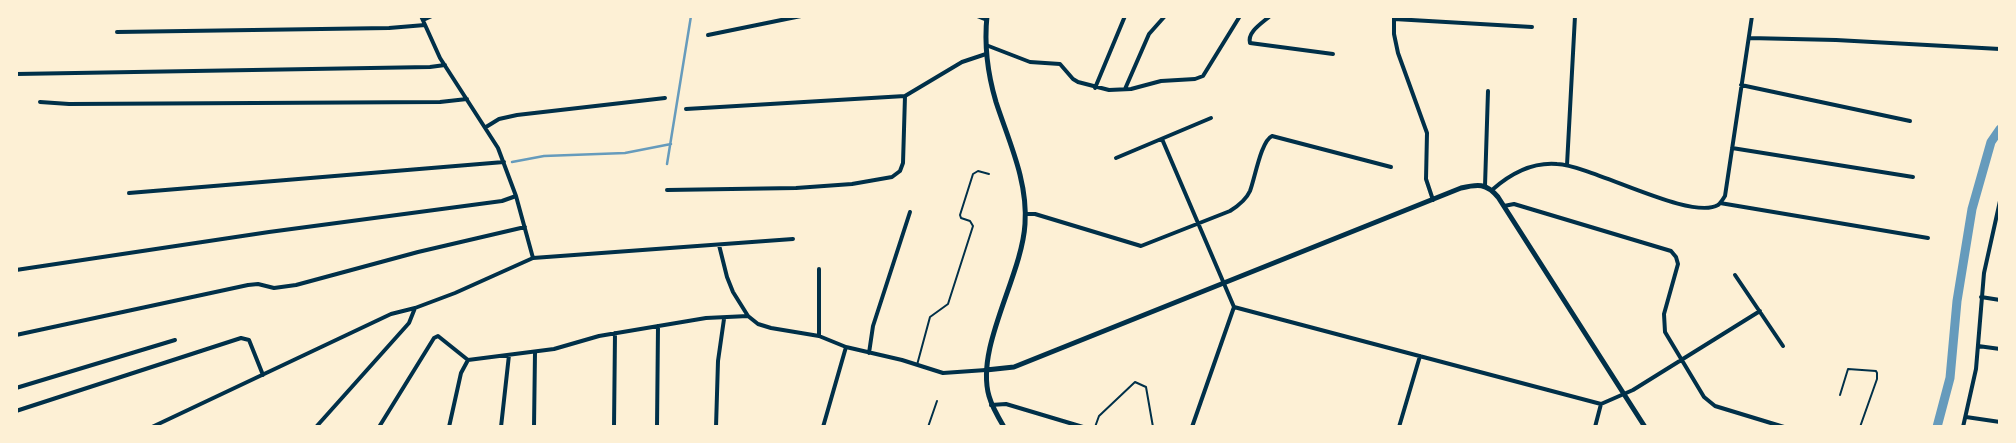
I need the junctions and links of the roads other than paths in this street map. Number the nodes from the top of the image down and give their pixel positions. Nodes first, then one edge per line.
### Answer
1 (432, 16) edge
2 (801, 16) edge
3 (977, 16) edge
4 (1125, 16) edge
5 (1165, 16) edge
6 (1240, 16) edge
7 (1270, 16) edge
8 (1575, 16) edge
9 (1752, 16) edge
10 (422, 18) edge
11 (987, 18) edge
12 (1394, 18) edge
13 (425, 25) junction
14 (1532, 27) dead end
15 (117, 32) dead end
16 (708, 35) dead end
17 (1748, 38) junction
18 (986, 45) junction
19 (2000, 49) edge
20 (986, 54) junction
21 (1333, 54) dead end
22 (445, 64) junction
23 (16, 74) edge
24 (1741, 85) junction
25 (1096, 88) junction
26 (1125, 89) junction
27 (1488, 92) dead end
28 (905, 96) junction
29 (665, 98) dead end
30 (467, 99) junction
31 (40, 102) dead end
32 (686, 108) dead end
33 (1211, 118) dead end
34 (1910, 121) dead end
35 (486, 127) junction
36 (1162, 139) junction
37 (1732, 148) junction
38 (1116, 158) dead end
39 (504, 162) junction
40 (1567, 165) junction
41 (1391, 167) dead end
42 (989, 174) dead end
43 (1913, 177) dead end
44 (1485, 186) junction
45 (667, 190) dead end
46 (1492, 190) junction
47 (129, 193) dead end
48 (516, 196) junction
49 (1433, 200) junction
50 (2000, 201) edge
51 (1720, 203) junction
52 (1504, 206) junction
53 (910, 212) dead end
54 (1026, 214) junction
55 (1198, 224) junction
56 (1994, 224) junction
57 (2000, 226) edge
58 (525, 227) junction
59 (1928, 238) dead end
60 (793, 239) dead end
61 (719, 246) junction
62 (533, 258) junction
63 (16, 270) edge
64 (819, 270) dead end
65 (1736, 275) dead end
66 (1224, 283) junction
67 (1981, 297) junction
68 (2000, 300) edge
69 (1234, 306) junction
70 (415, 308) junction
71 (1760, 311) junction
72 (748, 316) junction
73 (724, 318) junction
74 (658, 326) junction
75 (615, 333) junction
76 (16, 334) edge
77 (819, 336) junction
78 (175, 340) dead end
79 (1783, 346) dead end
80 (1978, 346) junction
81 (846, 347) junction
82 (2000, 349) edge
83 (535, 352) junction
84 (868, 353) junction
85 (509, 356) junction
86 (1420, 356) junction
87 (468, 360) junction
88 (1681, 360) junction
89 (917, 365) junction
90 (986, 370) junction
91 (264, 375) junction
92 (16, 388) edge
93 (1625, 394) junction
94 (1840, 395) dead end
95 (936, 401) dead end
96 (991, 404) junction
97 (1602, 404) junction
98 (16, 411) edge
99 (1966, 417) junction
100 (2000, 422) edge
101 (152, 427) edge
102 (316, 427) edge
103 (379, 427) edge
104 (449, 427) edge
105 (501, 427) edge
106 (534, 427) edge
107 (614, 427) edge
108 (657, 427) edge
109 (716, 427) edge
110 (823, 427) edge
111 (928, 427) edge
112 (1004, 427) edge
113 (1083, 427) edge
114 (1095, 427) edge
115 (1153, 427) edge
116 (1192, 427) edge
117 (1399, 427) edge
118 (1595, 427) edge
119 (1645, 427) edge
120 (1784, 427) edge
121 (1860, 427) edge
122 (1963, 427) edge

1 - 10 street
2 - 16 street
3 - 11 street
4 - 25 street
5 - 26 street
6 - 26 street
7 - 21 street
8 - 40 street
9 - 17 street
10 - 13 street
11 - 18 street
12 - 14 street
12 - 49 street
13 - 15 street
13 - 22 street
17 - 19 street
17 - 24 street
18 - 20 street
18 - 25 street
20 - 28 street
20 - 54 street
22 - 23 street
22 - 30 street
24 - 34 street
24 - 37 street
25 - 26 street
27 - 44 street
28 - 32 street
28 - 45 street
29 - 35 street
30 - 31 street
30 - 35 street
33 - 36 street
35 - 39 street
36 - 38 street
36 - 55 street
37 - 43 street
37 - 51 street
39 - 47 street
39 - 48 street
40 - 46 street
40 - 51 street
41 - 55 street
42 - 89 lane
44 - 46 street
44 - 49 street
46 - 52 street
48 - 58 street
48 - 63 street
49 - 66 street
50 - 56 street
51 - 59 street
52 - 88 street
52 - 93 street
53 - 84 street
54 - 55 street
54 - 90 street
55 - 66 street
56 - 57 street
56 - 67 street
58 - 62 street
58 - 76 street
60 - 61 street
61 - 62 street
61 - 72 street
62 - 70 street
64 - 77 street
65 - 71 street
66 - 69 street
66 - 90 street
67 - 68 street
67 - 80 street
69 - 86 street
69 - 116 street
70 - 91 street
70 - 102 street
71 - 79 street
71 - 88 street
72 - 73 street
72 - 77 street
73 - 74 street
73 - 109 street
74 - 75 street
74 - 108 street
75 - 83 street
75 - 107 street
77 - 81 street
78 - 92 street
80 - 82 street
80 - 99 street
81 - 84 street
81 - 110 street
83 - 85 street
83 - 106 street
84 - 89 street
85 - 87 street
85 - 105 street
86 - 97 street
86 - 117 street
87 - 103 street
87 - 104 street
88 - 93 street
88 - 120 street
89 - 90 street
90 - 96 street
91 - 98 street
91 - 101 street
93 - 97 street
93 - 119 street
94 - 121 lane
95 - 111 lane
96 - 112 street
96 - 113 street
97 - 118 street
99 - 100 street
99 - 122 street
114 - 115 lane

